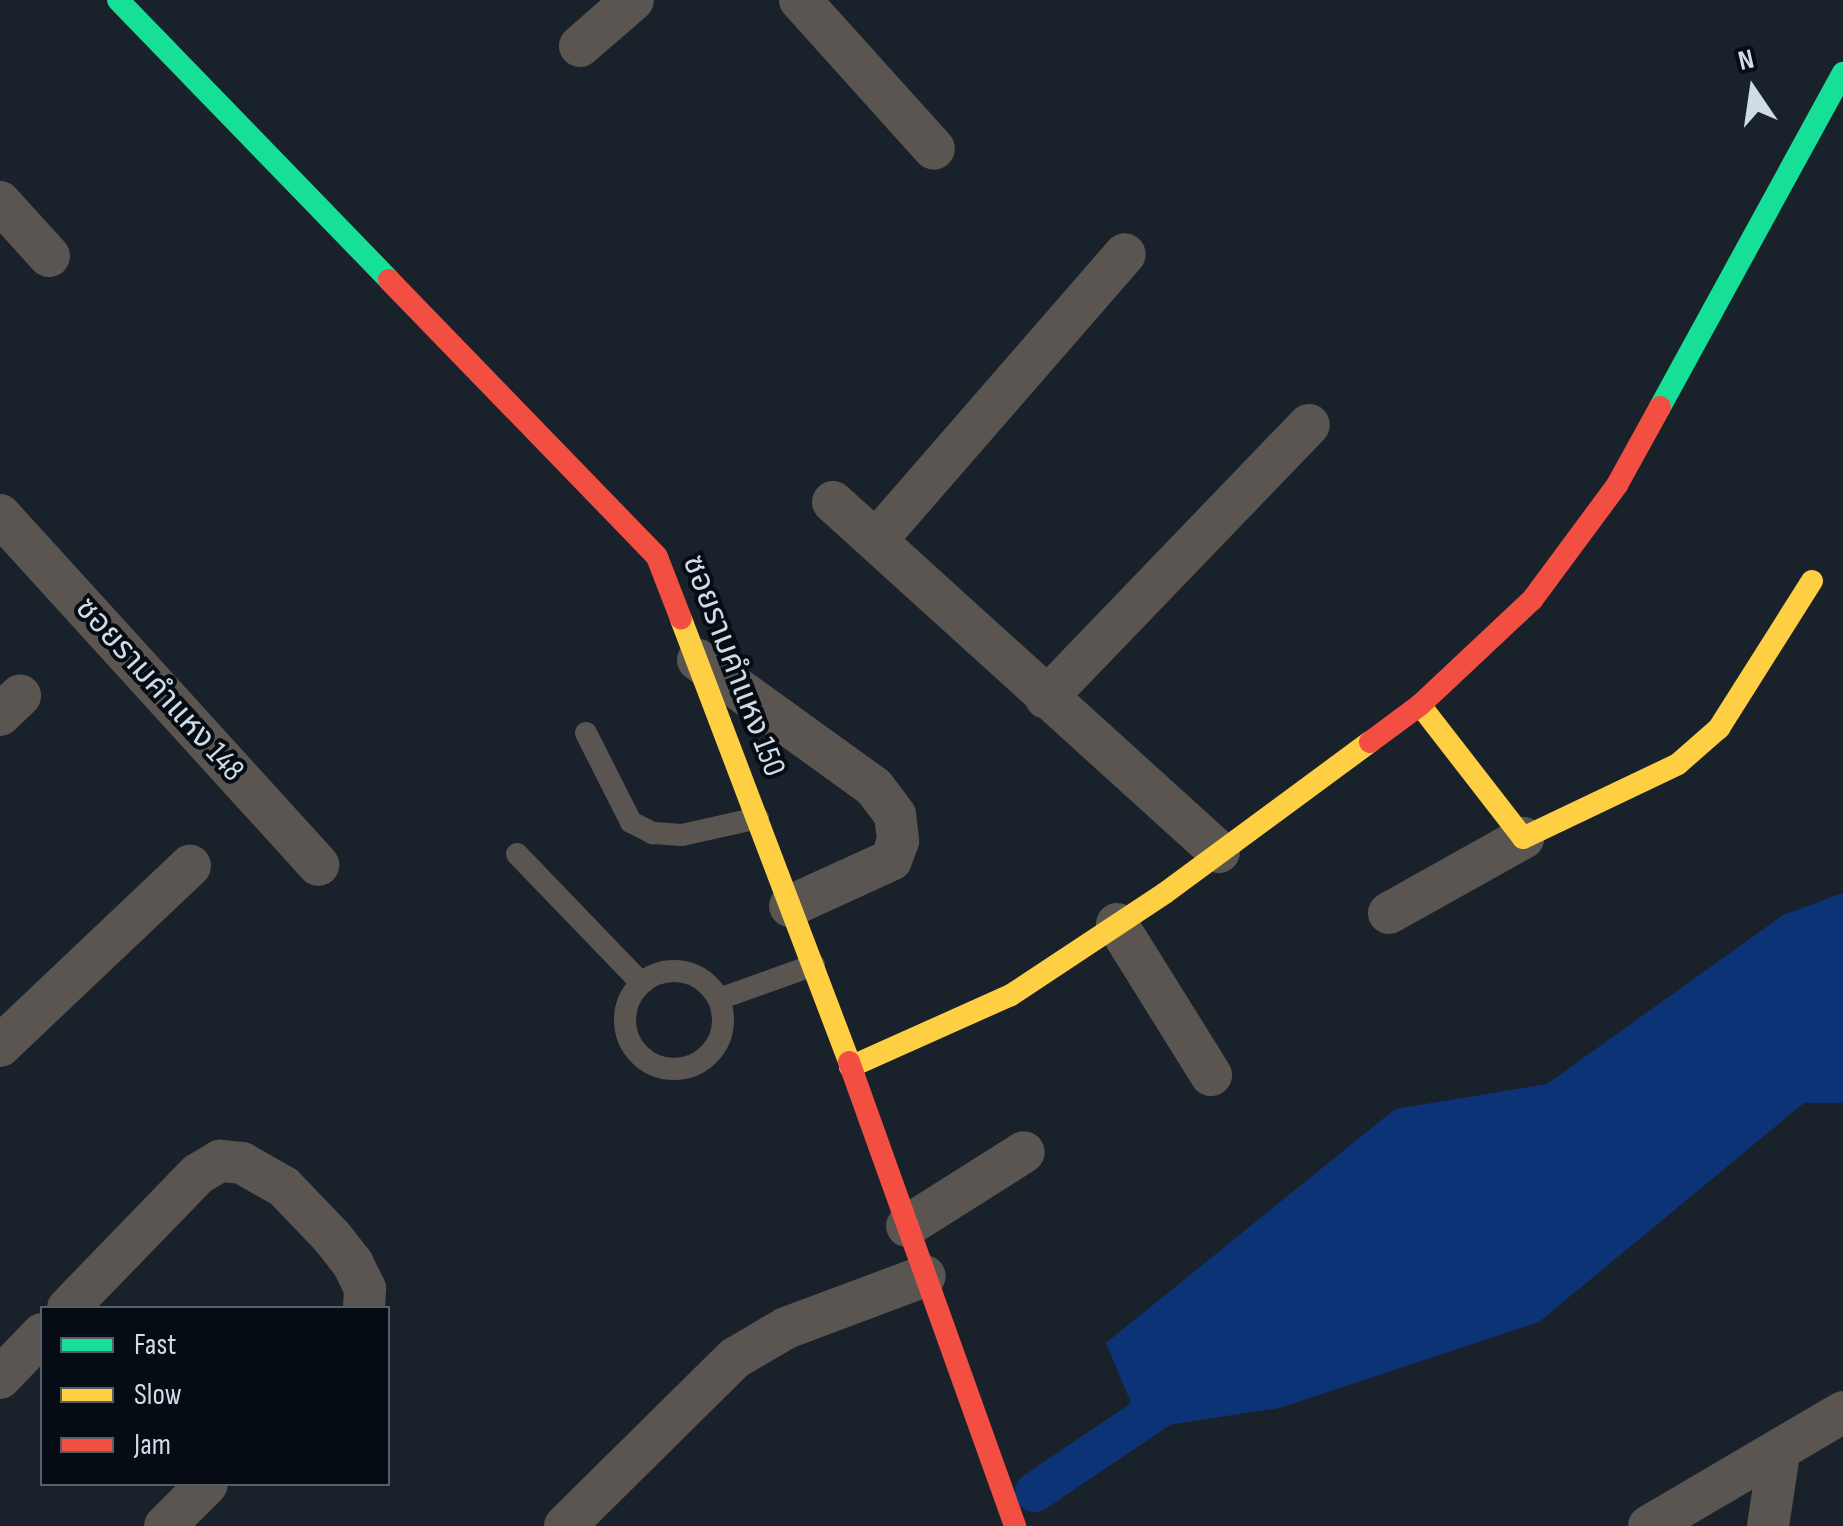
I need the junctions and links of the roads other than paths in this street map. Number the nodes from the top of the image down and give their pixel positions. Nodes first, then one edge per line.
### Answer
1 (118, 0) edge
2 (633, 0) edge
3 (800, 0) edge
4 (580, 46) dead end
5 (1843, 74) edge
6 (934, 149) dead end
7 (0, 202) edge
8 (1125, 254) dead end
9 (49, 256) dead end
10 (1310, 425) dead end
11 (833, 502) dead end
12 (0, 516) edge
13 (878, 538) junction
14 (1812, 580) dead end
15 (698, 660) junction
16 (1046, 698) junction
17 (1420, 705) junction
18 (586, 733) dead end
19 (758, 818) junction
20 (1523, 838) junction
21 (1220, 852) junction
22 (517, 854) dead end
23 (318, 865) dead end
24 (190, 866) dead end
25 (790, 906) junction
26 (1389, 913) dead end
27 (1117, 924) junction
28 (814, 965) junction
29 (641, 983) junction
30 (719, 999) junction
31 (0, 1046) edge
32 (850, 1067) junction
33 (1210, 1074) dead end
34 (1024, 1152) dead end
35 (907, 1226) junction
36 (925, 1276) junction
37 (70, 1306) edge
38 (364, 1306) edge
39 (40, 1336) edge
40 (0, 1378) edge
41 (1843, 1412) edge
42 (1779, 1453) junction
43 (205, 1486) edge
44 (166, 1526) edge
45 (566, 1526) edge
46 (1014, 1526) edge
47 (1648, 1526) edge
48 (1768, 1526) edge

1 - 15 street, ซอยรามคำแหง 150
2 - 4 street
3 - 6 street
5 - 17 street
7 - 9 street
8 - 13 street
10 - 16 street
11 - 13 street
12 - 23 street, ซอยรามคำแหง 148
13 - 16 street
14 - 20 street
15 - 19 street, ซอยรามคำแหง 150
15 - 25 street
16 - 21 street
17 - 20 street
17 - 21 street
18 - 19 lane
19 - 25 street, ซอยรามคำแหง 150
20 - 26 street
21 - 27 street
22 - 29 lane
24 - 31 street
25 - 28 street, ซอยรามคำแหง 150
27 - 32 street
27 - 33 street
28 - 30 lane
28 - 32 street, ซอยรามคำแหง 150
29 - 30 lane
29 - 30 lane
32 - 35 street, ซอยรามคำแหง 150
34 - 35 street
35 - 36 street, ซอยรามคำแหง 150
36 - 45 street
36 - 46 street, ซอยรามคำแหง 150
37 - 38 street
39 - 40 street
41 - 42 street
42 - 47 street
42 - 48 street
43 - 44 street

